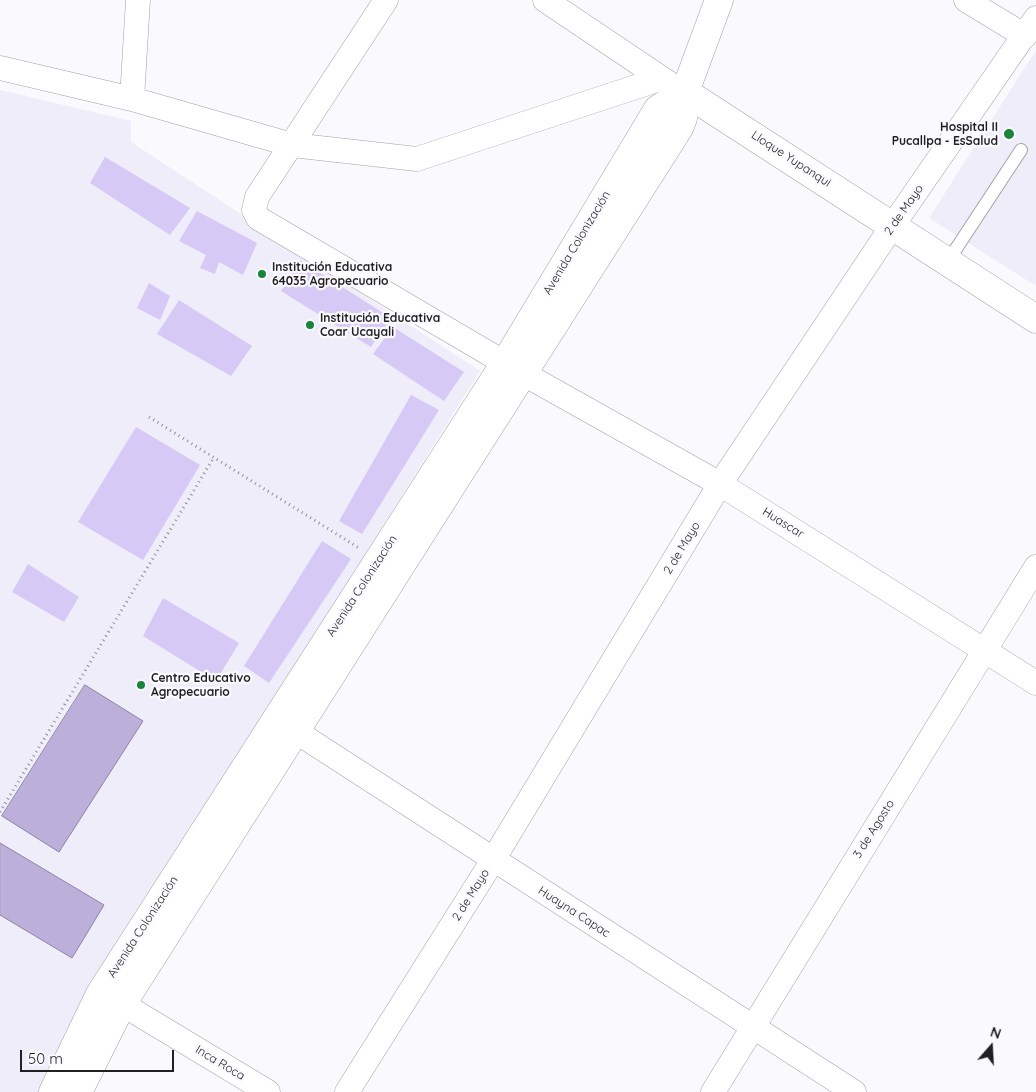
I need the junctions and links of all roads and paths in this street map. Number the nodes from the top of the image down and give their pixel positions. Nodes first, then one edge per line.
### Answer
1 (138, 0) edge
2 (386, 0) edge
3 (545, 0) edge
4 (719, 0) edge
5 (966, 0) edge
6 (1030, 27) edge
7 (0, 68) edge
8 (660, 79) junction
9 (685, 92) junction
10 (132, 99) junction
11 (292, 145) junction
12 (1021, 150) dead end
13 (894, 225) junction
14 (948, 260) junction
15 (1036, 319) edge
16 (514, 368) junction
17 (149, 417) dead end
18 (214, 457) junction
19 (720, 484) junction
20 (380, 558) junction
21 (1036, 567) edge
22 (986, 649) junction
23 (1036, 683) edge
24 (295, 731) junction
25 (0, 812) edge
26 (493, 860) junction
27 (122, 1004) junction
28 (752, 1026) junction
29 (53, 1092) edge
30 (78, 1092) edge
31 (268, 1092) edge
32 (347, 1092) edge
33 (713, 1092) edge
34 (854, 1092) edge

1 - 10 street
2 - 11 street
3 - 8 street, Lloque Yupanqui
4 - 9 street
5 - 6 street
6 - 13 street, 2 de Mayo
7 - 10 street
8 - 9 street, Lloque Yupanqui
8 - 11 street
9 - 13 street, Lloque Yupanqui
9 - 16 street, Avenida Colonización
10 - 11 street
11 - 16 street, Huascar
12 - 14 lane
13 - 14 street, Lloque Yupanqui
13 - 19 street, 2 de Mayo
14 - 15 street, Lloque Yupanqui
16 - 19 street, Huascar
16 - 20 street, Avenida Colonización
16 - 24 street, Avenida Colonización
17 - 18 path
18 - 20 path
18 - 25 path
19 - 22 street, Huascar
19 - 26 street, 2 de Mayo
20 - 29 street, Avenida Colonización
21 - 22 street, 3 de Agosto
22 - 23 street, Huascar
22 - 28 street, 3 de Agosto
24 - 26 street, Huayna Capac
24 - 27 street, Avenida Colonización
26 - 28 street, Huayna Capac
26 - 32 street, 2 de Mayo
27 - 30 street, Avenida Colonización
27 - 31 street, Inca Roca
28 - 33 street, 3 de Agosto
28 - 34 street, Huayna Capac

